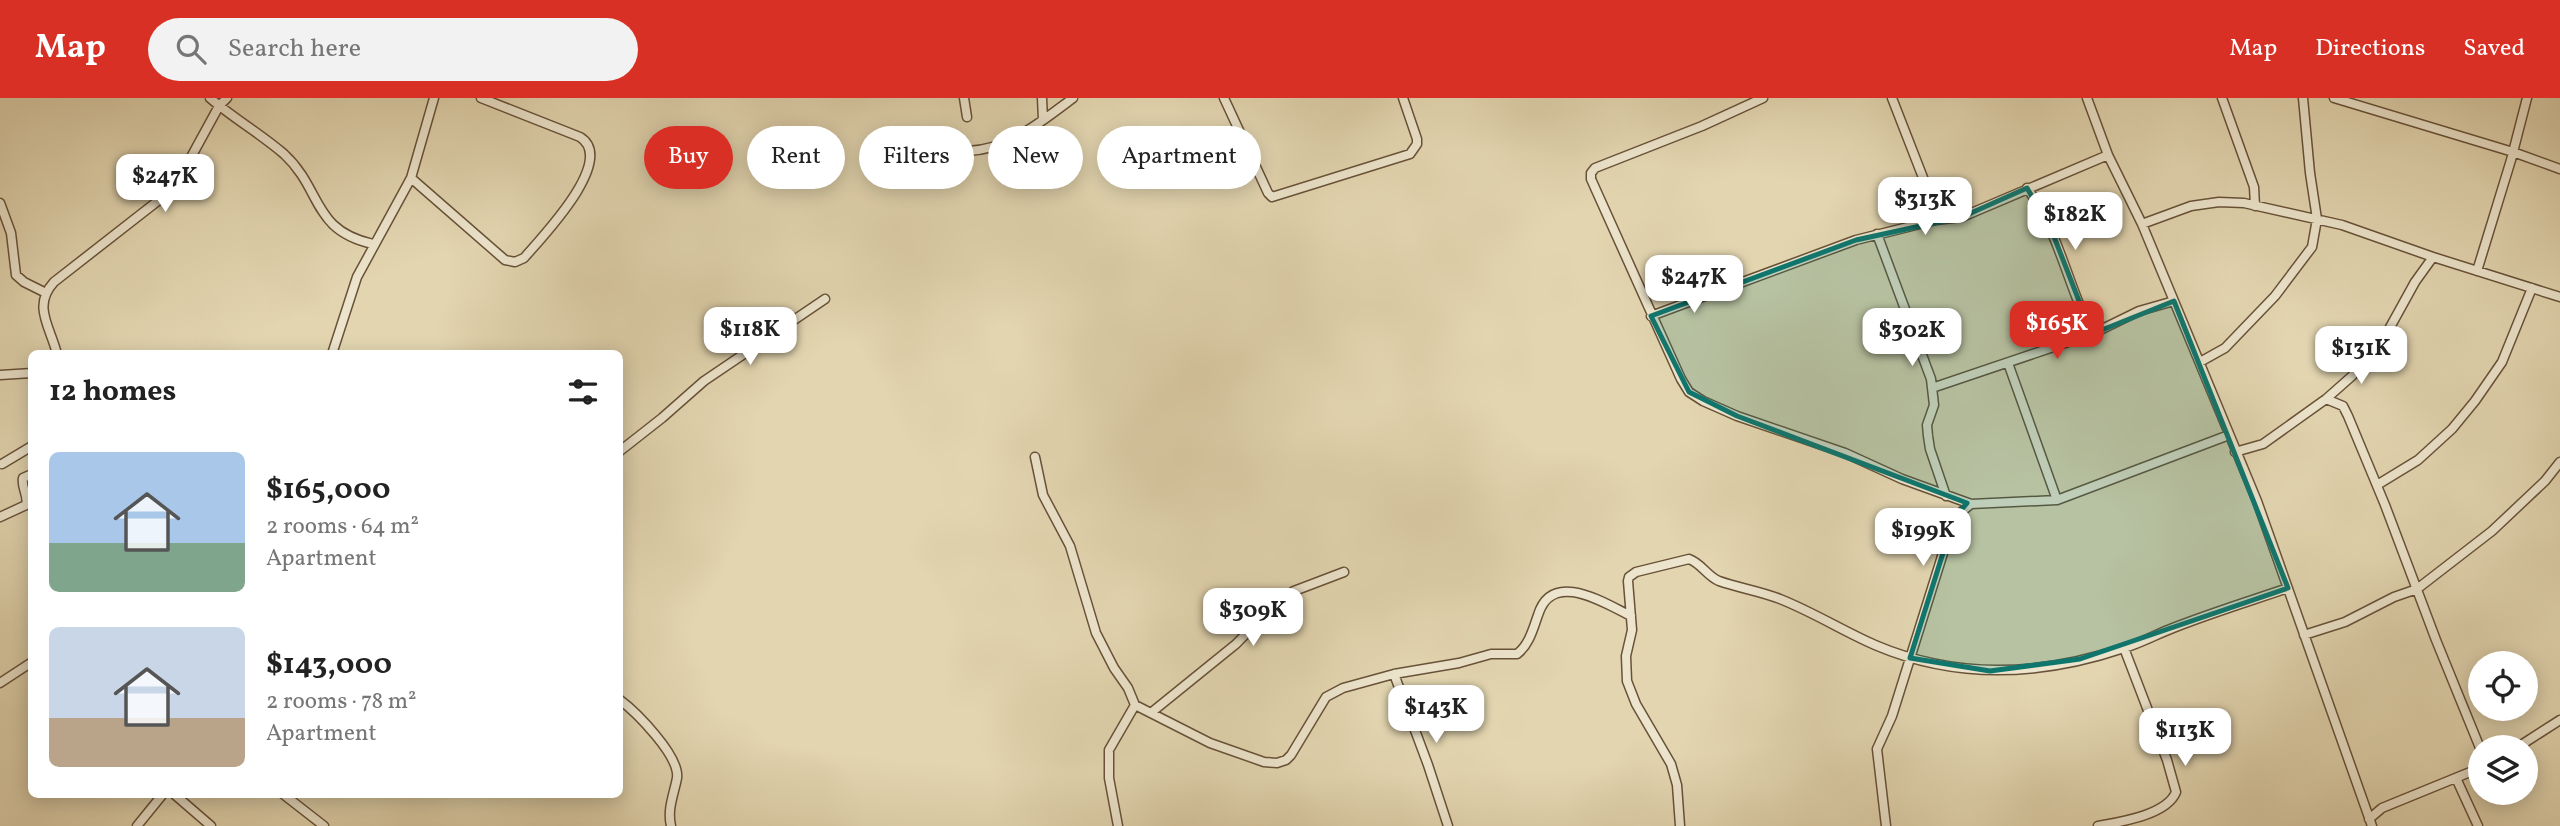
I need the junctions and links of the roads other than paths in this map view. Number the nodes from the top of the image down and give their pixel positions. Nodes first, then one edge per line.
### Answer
1 (210, 98) edge
2 (227, 98) edge
3 (434, 98) edge
4 (481, 98) edge
5 (964, 98) edge
6 (1042, 98) edge
7 (1073, 98) edge
8 (1224, 98) edge
9 (1403, 98) edge
10 (1763, 98) edge
11 (1892, 98) edge
12 (2087, 98) edge
13 (2221, 98) edge
14 (2303, 98) edge
15 (2334, 98) edge
16 (2527, 98) edge
17 (1740, 102) edge
18 (219, 106) junction
19 (967, 117) dead end
20 (1043, 120) junction
21 (974, 151) edge
22 (2513, 152) junction
23 (2108, 155) junction
24 (2560, 169) edge
25 (411, 178) junction
26 (2027, 188) junction
27 (0, 203) edge
28 (2255, 206) junction
29 (2317, 219) junction
30 (1936, 220) junction
31 (2142, 224) junction
32 (1877, 234) junction
33 (373, 244) junction
34 (2433, 257) junction
35 (2477, 271) junction
36 (2532, 288) junction
37 (44, 292) junction
38 (2560, 297) edge
39 (825, 299) dead end
40 (2174, 301) junction
41 (1651, 316) junction
42 (2092, 334) junction
43 (56, 350) edge
44 (332, 350) edge
45 (2200, 362) junction
46 (2008, 363) junction
47 (28, 373) edge
48 (0, 375) edge
49 (1932, 388) junction
50 (2326, 399) junction
51 (2229, 435) junction
52 (28, 448) edge
53 (623, 449) edge
54 (2235, 453) junction
55 (1035, 457) dead end
56 (2560, 462) edge
57 (2, 464) dead end
58 (28, 476) edge
59 (2377, 485) junction
60 (1946, 496) junction
61 (2057, 500) junction
62 (1971, 504) junction
63 (0, 517) edge
64 (1344, 572) dead end
65 (2288, 588) junction
66 (2417, 589) junction
67 (1631, 616) junction
68 (2304, 635) junction
69 (2124, 648) junction
70 (1910, 659) junction
71 (28, 665) edge
72 (1394, 674) junction
73 (0, 683) edge
74 (623, 702) edge
75 (1135, 705) junction
76 (1152, 712) junction
77 (2560, 720) edge
78 (2474, 735) edge
79 (2537, 735) edge
80 (2468, 773) edge
81 (2456, 778) junction
82 (160, 798) edge
83 (179, 798) edge
84 (288, 798) edge
85 (2370, 822) edge
86 (137, 826) edge
87 (211, 826) edge
88 (324, 826) edge
89 (671, 826) edge
90 (1118, 826) edge
91 (1448, 826) edge
92 (1680, 826) edge
93 (1886, 826) edge
94 (2098, 826) edge
95 (2478, 826) edge

1 - 18 street
2 - 18 street
3 - 25 street
4 - 25 street
5 - 19 street
6 - 20 street
7 - 20 street
8 - 9 street
10 - 17 street
11 - 30 street
12 - 23 street
13 - 28 street
14 - 29 street
15 - 22 street
16 - 22 street
17 - 41 street
18 - 33 street
18 - 37 street
20 - 21 street
22 - 24 street
22 - 35 street
23 - 26 street
23 - 31 street
25 - 33 street
26 - 30 street
26 - 42 street
27 - 37 street
28 - 29 street
28 - 31 street
29 - 34 street
29 - 45 street
30 - 32 street
31 - 40 street
32 - 41 street
32 - 49 street
33 - 44 street
34 - 35 street
34 - 50 street
35 - 36 street
36 - 38 street
36 - 59 street
37 - 43 street
39 - 53 street
40 - 42 street
40 - 45 street
41 - 60 street
42 - 46 street
45 - 51 street
46 - 49 street
46 - 61 street
47 - 48 street
49 - 60 street
50 - 54 street
50 - 59 street
51 - 54 street
51 - 61 street
52 - 57 street
54 - 65 street
55 - 75 street
56 - 66 street
58 - 63 street
59 - 66 street
60 - 62 street
61 - 62 street
62 - 70 street
64 - 76 street
65 - 68 street
65 - 69 street
66 - 68 street
66 - 78 street
67 - 70 street
67 - 72 street
67 - 92 street
68 - 85 street
69 - 70 street
69 - 94 street
70 - 93 street
71 - 73 street
72 - 76 street
72 - 91 street
74 - 89 street
75 - 76 street
75 - 90 street
77 - 79 street
80 - 81 street
81 - 85 street
81 - 95 street
82 - 86 street
83 - 87 street
84 - 88 street

